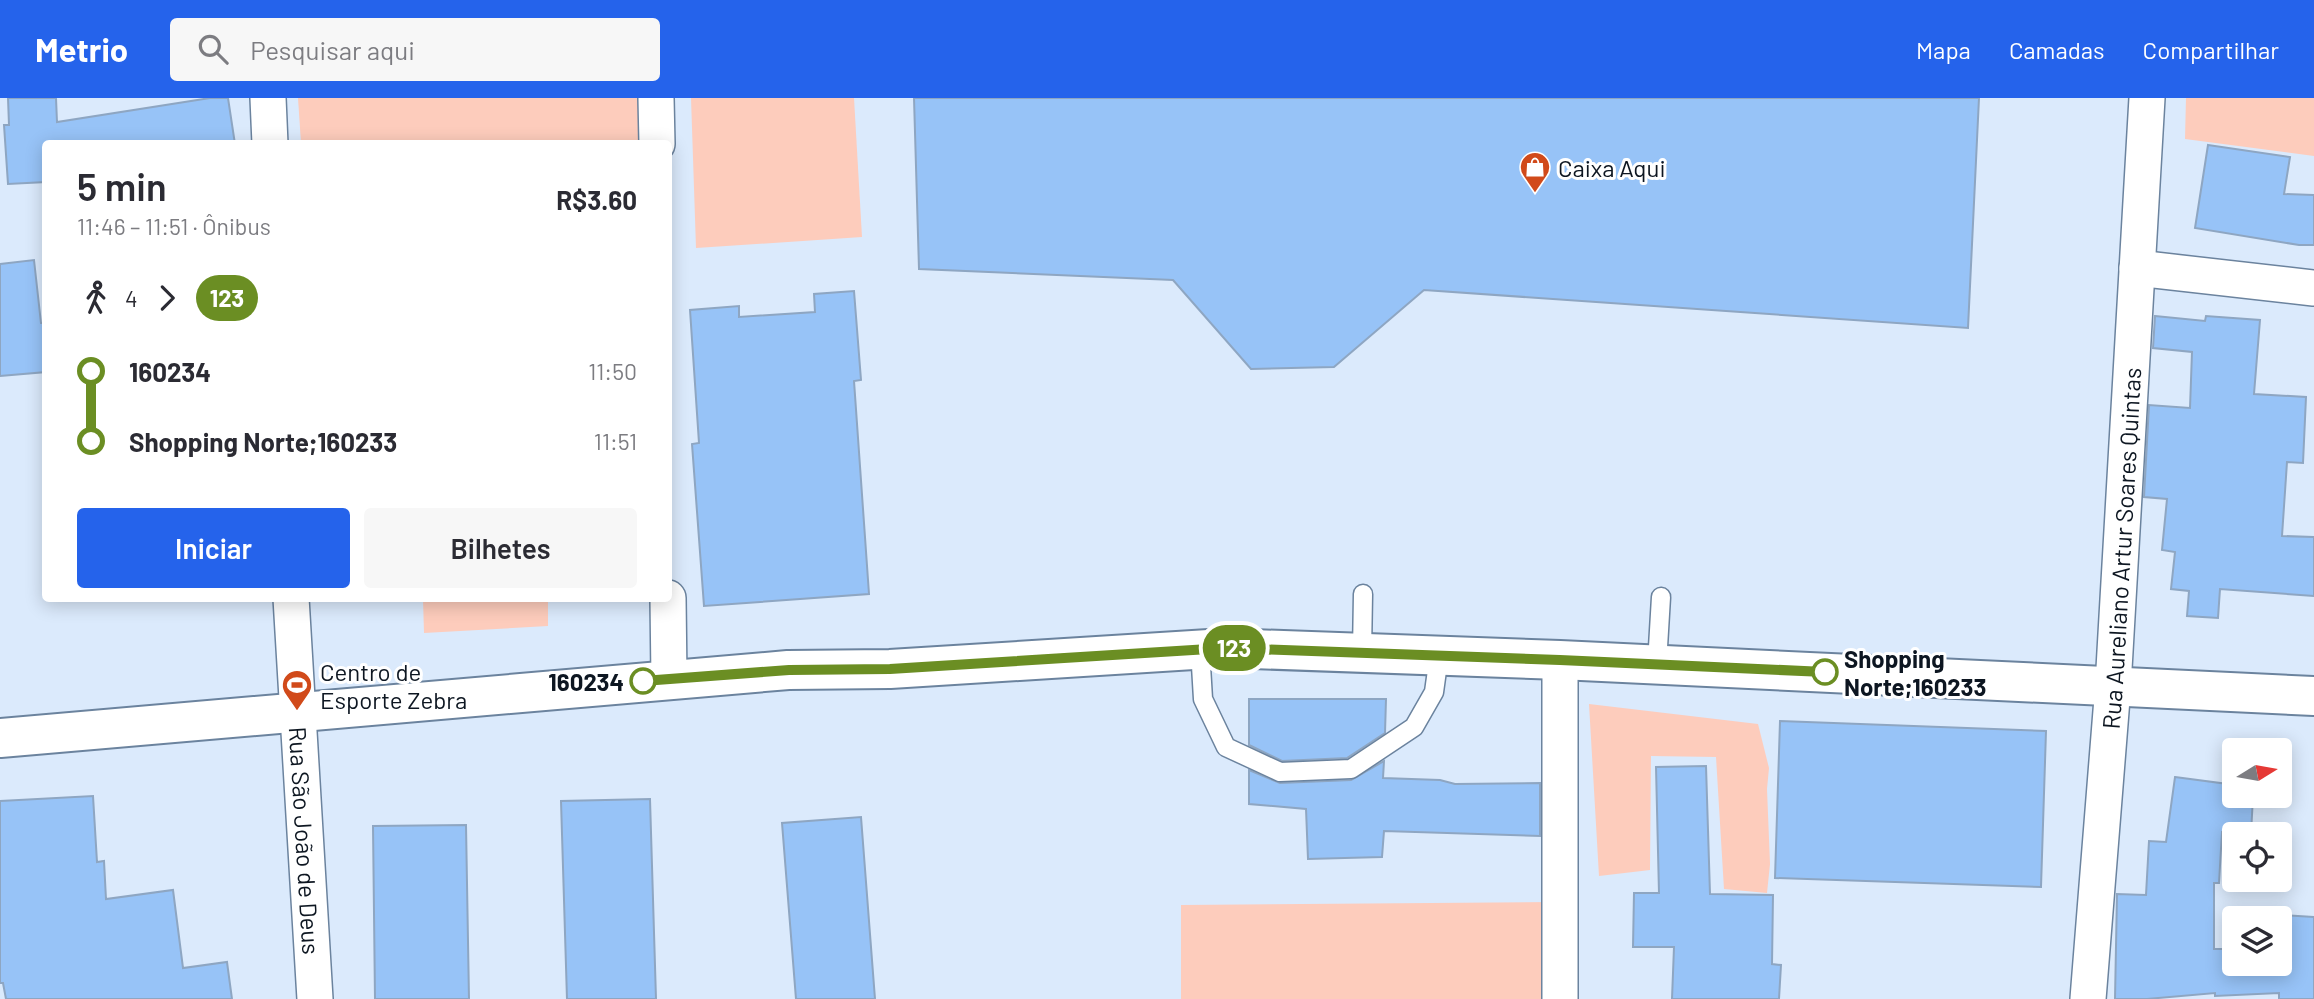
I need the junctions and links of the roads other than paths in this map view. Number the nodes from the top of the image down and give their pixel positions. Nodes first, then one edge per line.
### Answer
1 (268, 98) edge
2 (656, 98) edge
3 (2147, 98) edge
4 (270, 140) edge
5 (657, 140) edge
6 (2137, 268) junction
7 (2314, 288) edge
8 (1363, 594) dead end
9 (1661, 597) dead end
10 (291, 602) edge
11 (668, 602) edge
12 (1200, 649) junction
13 (1362, 652) junction
14 (1439, 656) junction
15 (1560, 660) junction
16 (1657, 664) junction
17 (670, 679) junction
18 (2113, 686) junction
19 (2314, 696) edge
20 (297, 712) junction
21 (0, 738) edge
22 (315, 999) edge
23 (1560, 999) edge
24 (2088, 999) edge

1 - 4 street
2 - 5 street
3 - 6 street, Rua Aureliano Artur Soares Quintas
6 - 7 street
6 - 18 street, Rua Aureliano Artur Soares Quintas
8 - 13 lane
9 - 16 lane
10 - 20 street, Rua São João de Deus
11 - 17 street
12 - 13 main road
12 - 14 lane
12 - 17 main road
13 - 14 main road
14 - 15 main road
15 - 16 main road
15 - 23 street
16 - 18 main road
17 - 20 main road
18 - 19 main road
18 - 24 street, Rua Aureliano Artur Soares Quintas
20 - 21 main road
20 - 22 street, Rua São João de Deus

